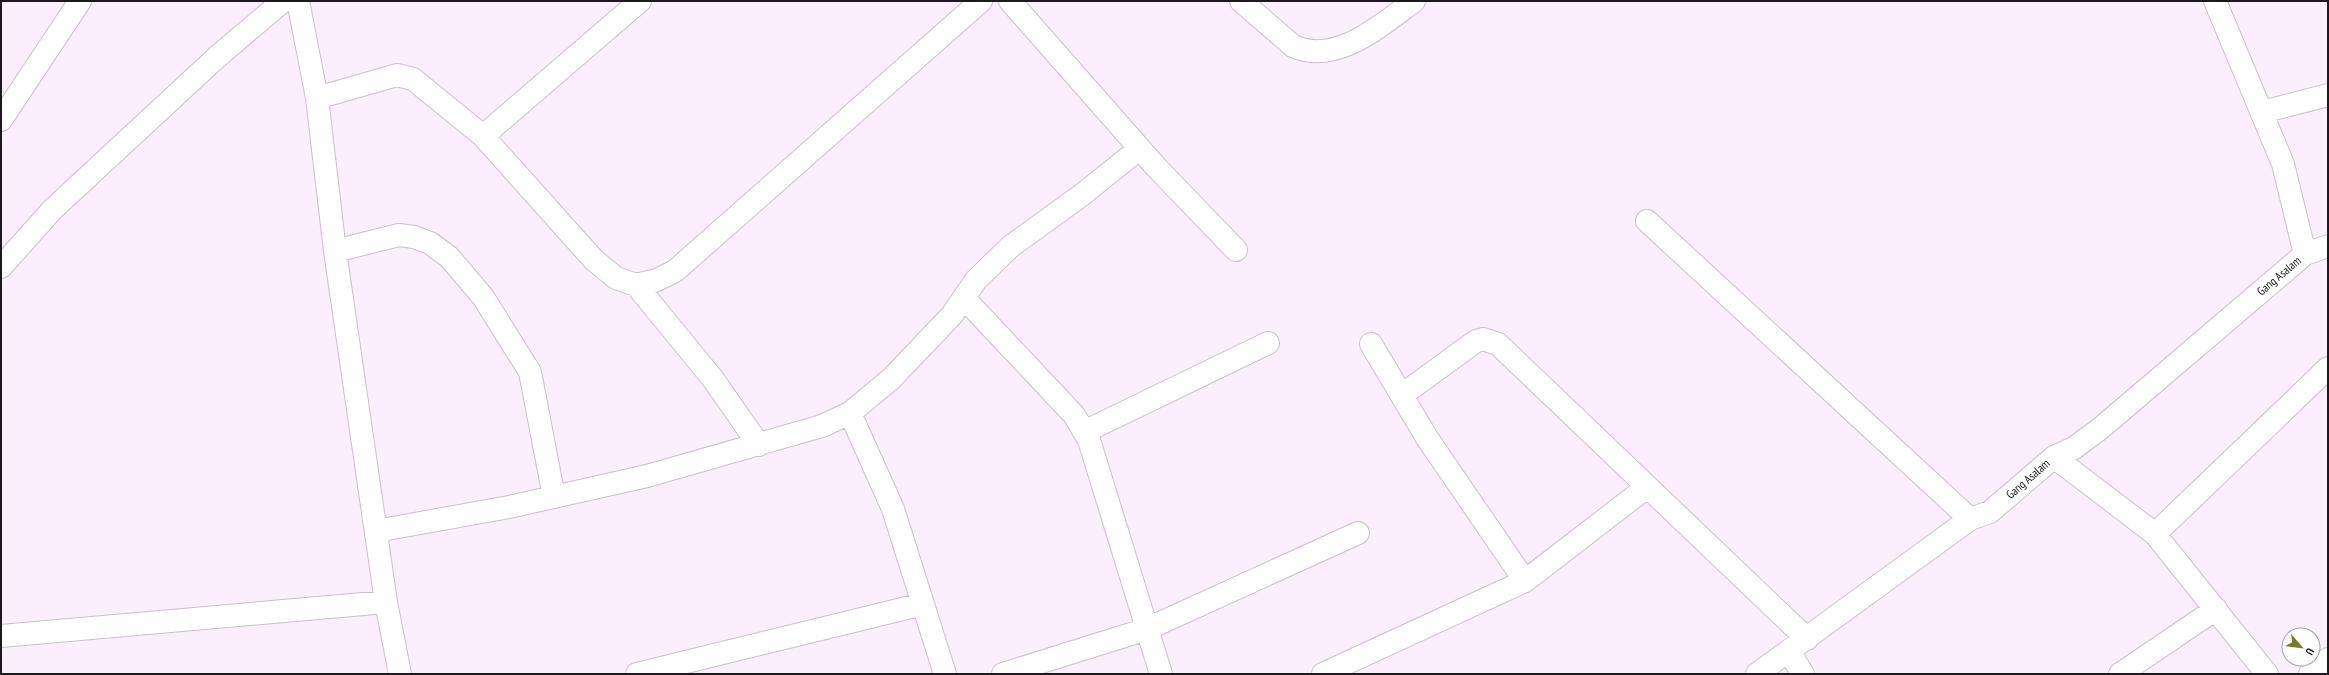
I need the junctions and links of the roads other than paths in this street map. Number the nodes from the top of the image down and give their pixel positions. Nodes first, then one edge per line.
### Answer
1 (80, 1) edge
2 (283, 1) edge
3 (298, 1) edge
4 (640, 1) edge
5 (981, 1) edge
6 (1010, 1) edge
7 (1241, 1) edge
8 (1414, 1) edge
9 (2215, 1) edge
10 (2328, 95) edge
11 (317, 98) junction
12 (2262, 112) junction
13 (1, 120) edge
14 (482, 136) junction
15 (1139, 149) junction
16 (1647, 221) dead end
17 (2328, 246) edge
18 (1236, 250) dead end
19 (335, 251) junction
20 (2305, 254) junction
21 (1, 267) edge
22 (636, 285) junction
23 (964, 298) junction
24 (1268, 343) dead end
25 (1371, 344) dead end
26 (2328, 368) edge
27 (1402, 395) junction
28 (850, 414) junction
29 (1084, 432) junction
30 (759, 445) junction
31 (2054, 457) junction
32 (1647, 487) junction
33 (554, 497) junction
34 (1970, 519) junction
35 (376, 531) junction
36 (1358, 533) dead end
37 (2155, 534) junction
38 (1525, 581) junction
39 (386, 602) junction
40 (923, 604) junction
41 (2216, 609) junction
42 (1147, 628) junction
43 (1, 636) edge
44 (1807, 639) junction
45 (1789, 652) junction
46 (2328, 659) edge
47 (400, 674) edge
48 (637, 674) edge
49 (944, 674) edge
50 (1003, 674) edge
51 (1161, 674) edge
52 (1323, 674) edge
53 (1757, 674) edge
54 (1803, 674) edge
55 (2120, 674) edge
56 (2267, 674) edge
57 (2310, 674) edge

1 - 13 street
2 - 21 street
3 - 11 street
4 - 14 street
5 - 22 street
6 - 15 street
7 - 8 street
9 - 12 street
10 - 12 street
11 - 14 street
11 - 19 street
12 - 20 street
14 - 22 street
15 - 18 street
15 - 23 street
16 - 34 street
17 - 20 street
19 - 33 street
19 - 35 street
20 - 31 street, Gang Asalam
22 - 30 street
23 - 28 street
23 - 29 street
24 - 29 street
25 - 27 street
26 - 37 street
27 - 32 street
27 - 38 street
28 - 30 street
28 - 40 street
29 - 42 street
30 - 33 street
31 - 34 street, Gang Asalam
31 - 37 street
32 - 38 street
32 - 44 street
33 - 35 street
34 - 44 street, Gang Asalam
35 - 39 street
36 - 42 street
37 - 41 street
38 - 52 street
39 - 43 street
39 - 47 street
40 - 48 street
40 - 49 street
41 - 55 street
41 - 56 street
42 - 50 street
42 - 51 street
44 - 45 street, Gang Asalam
45 - 53 street, Gang Asalam
45 - 54 street
46 - 57 street

